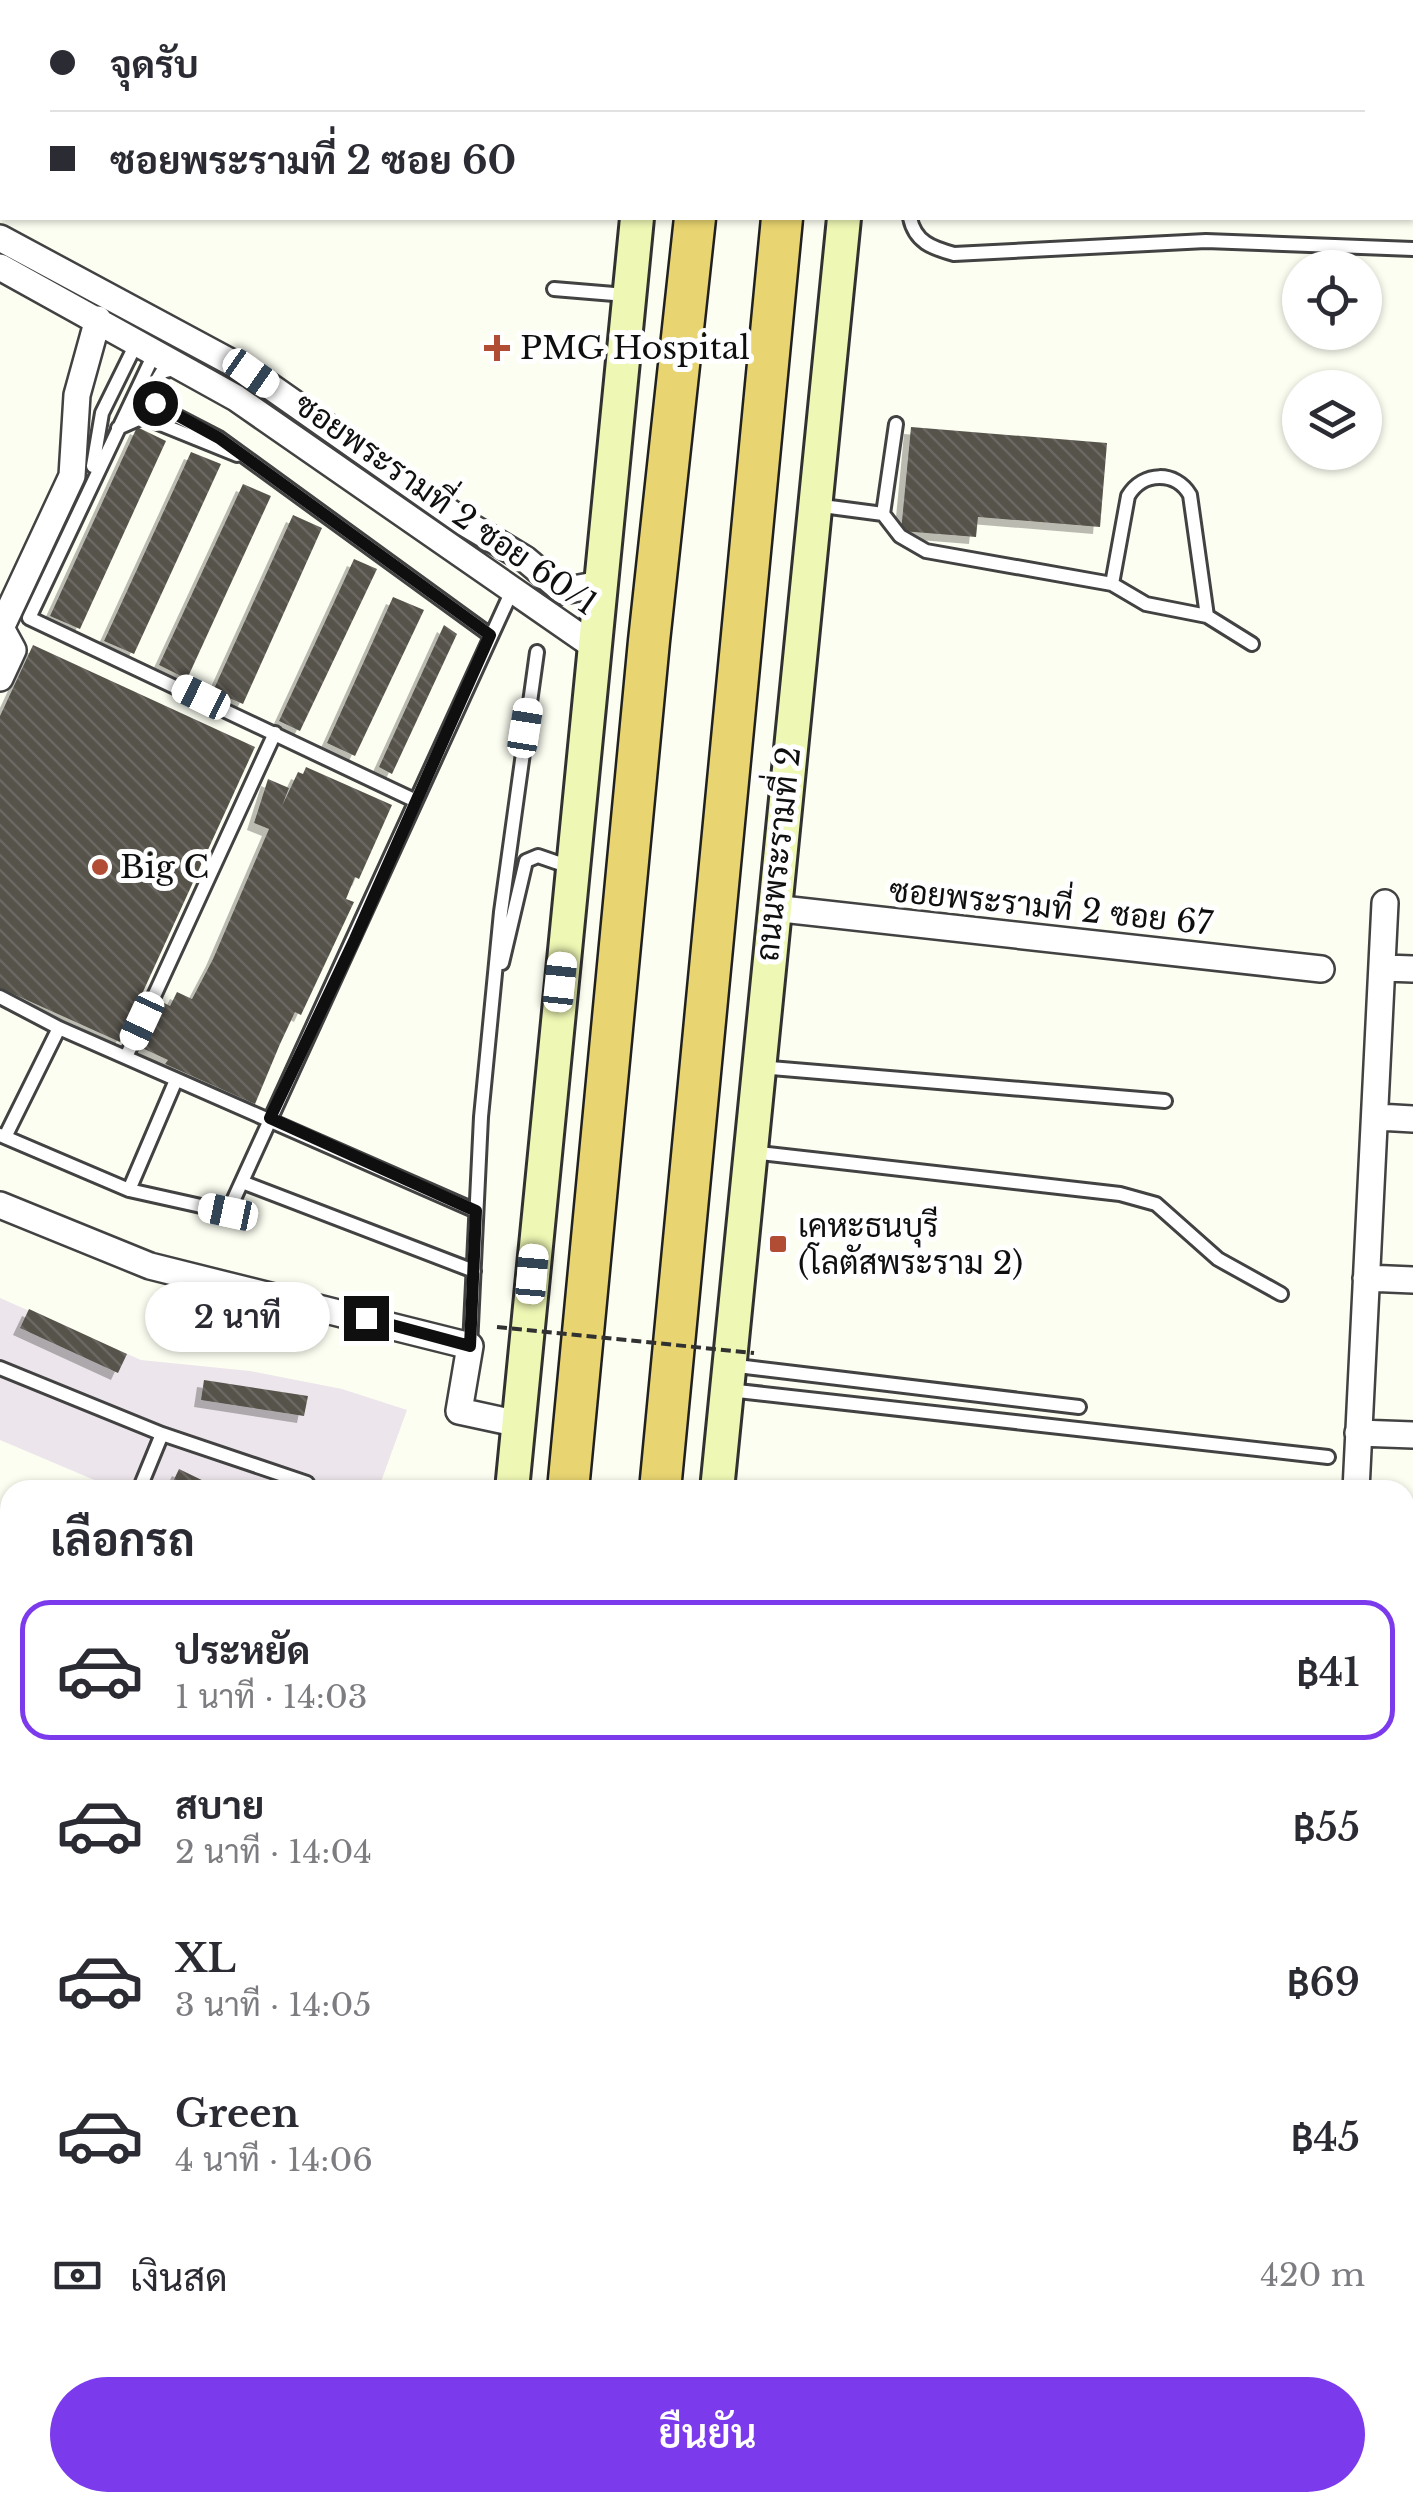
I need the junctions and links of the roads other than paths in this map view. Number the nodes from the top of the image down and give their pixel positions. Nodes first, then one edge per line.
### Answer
1 (637, 220) edge
2 (695, 220) edge
3 (782, 220) edge
4 (844, 220) edge
5 (910, 220) edge
6 (0, 238) edge
7 (1413, 250) edge
8 (0, 268) edge
9 (554, 289) dead end
10 (629, 295) junction
11 (98, 319) junction
12 (146, 347) junction
13 (185, 369) junction
14 (896, 424) dead end
15 (116, 430) junction
16 (246, 458) junction
17 (90, 484) junction
18 (813, 504) junction
19 (883, 514) junction
20 (600, 584) junction
21 (1112, 584) junction
22 (511, 593) junction
23 (1207, 616) junction
24 (490, 635) junction
25 (1252, 644) dead end
26 (595, 647) junction
27 (536, 652) dead end
28 (0, 678) edge
29 (276, 733) junction
30 (416, 801) junction
31 (570, 866) junction
32 (1385, 903) dead end
33 (773, 908) junction
34 (1384, 968) junction
35 (1321, 969) dead end
36 (1413, 969) edge
37 (496, 983) junction
38 (0, 997) edge
39 (59, 1028) junction
40 (126, 1057) junction
41 (757, 1067) junction
42 (176, 1080) junction
43 (1164, 1101) dead end
44 (1378, 1117) junction
45 (270, 1118) junction
46 (1413, 1119) edge
47 (2, 1136) edge
48 (748, 1152) junction
49 (242, 1182) junction
50 (129, 1190) junction
51 (0, 1205) edge
52 (476, 1211) junction
53 (474, 1271) junction
54 (1366, 1278) junction
55 (1413, 1280) edge
56 (1281, 1294) dead end
57 (470, 1346) junction
58 (0, 1368) edge
59 (737, 1369) junction
60 (1079, 1407) dead end
61 (519, 1424) junction
62 (1358, 1433) junction
63 (162, 1434) junction
64 (1413, 1435) edge
65 (1328, 1457) dead end
66 (144, 1480) edge
67 (298, 1480) edge
68 (513, 1480) edge
69 (569, 1480) edge
70 (661, 1480) edge
71 (719, 1480) edge
72 (1356, 1480) edge

1 - 10 main road
2 - 69 highway
3 - 70 highway, ถนนพระรามที่ 2
4 - 18 main road, ถนนพระรามที่ 2
5 - 7 lane
6 - 20 street, ซอยพระรามที่ 2 ซอย 60/1
8 - 11 street, ซอยพระรามที่ 2 ซอย 60/1
9 - 10 lane
10 - 20 main road
11 - 12 street, ซอยพระรามที่ 2 ซอย 60/1
11 - 28 street
12 - 13 street, ซอยพระรามที่ 2 ซอย 60/1
12 - 15 lane
12 - 17 lane
13 - 16 lane
13 - 22 street, ซอยพระรามที่ 2 ซอย 60/1
14 - 19 lane
15 - 16 lane
15 - 17 lane
16 - 24 lane
17 - 29 lane
18 - 19 lane
18 - 33 main road, ถนนพระรามที่ 2
19 - 21 lane
20 - 26 main road
21 - 23 lane
21 - 23 lane
22 - 24 lane
22 - 26 street, ซอยพระรามที่ 2 ซอย 60/1
23 - 25 lane
24 - 30 lane
26 - 31 main road
27 - 37 lane
29 - 30 lane
29 - 40 lane
30 - 45 lane
31 - 37 lane
31 - 61 main road
32 - 34 street
33 - 35 street, ซอยพระรามที่ 2 ซอย 67
33 - 41 main road, ถนนพระรามที่ 2
34 - 36 street
34 - 44 street
37 - 52 lane
38 - 39 lane
39 - 40 lane
39 - 47 lane
40 - 42 lane
41 - 43 lane
41 - 48 main road, ถนนพระรามที่ 2
42 - 45 lane
42 - 50 lane
44 - 46 street
44 - 54 street
45 - 49 lane
45 - 52 lane
47 - 50 lane
48 - 56 lane
48 - 59 main road, ถนนพระรามที่ 2
49 - 50 lane
49 - 53 lane
51 - 57 street
52 - 53 lane
53 - 57 lane
54 - 55 street
54 - 62 street
57 - 61 street
58 - 63 lane
59 - 60 lane
59 - 65 lane
59 - 71 main road, ถนนพระรามที่ 2
61 - 68 main road
62 - 64 street
62 - 72 street
63 - 66 lane
63 - 67 lane

